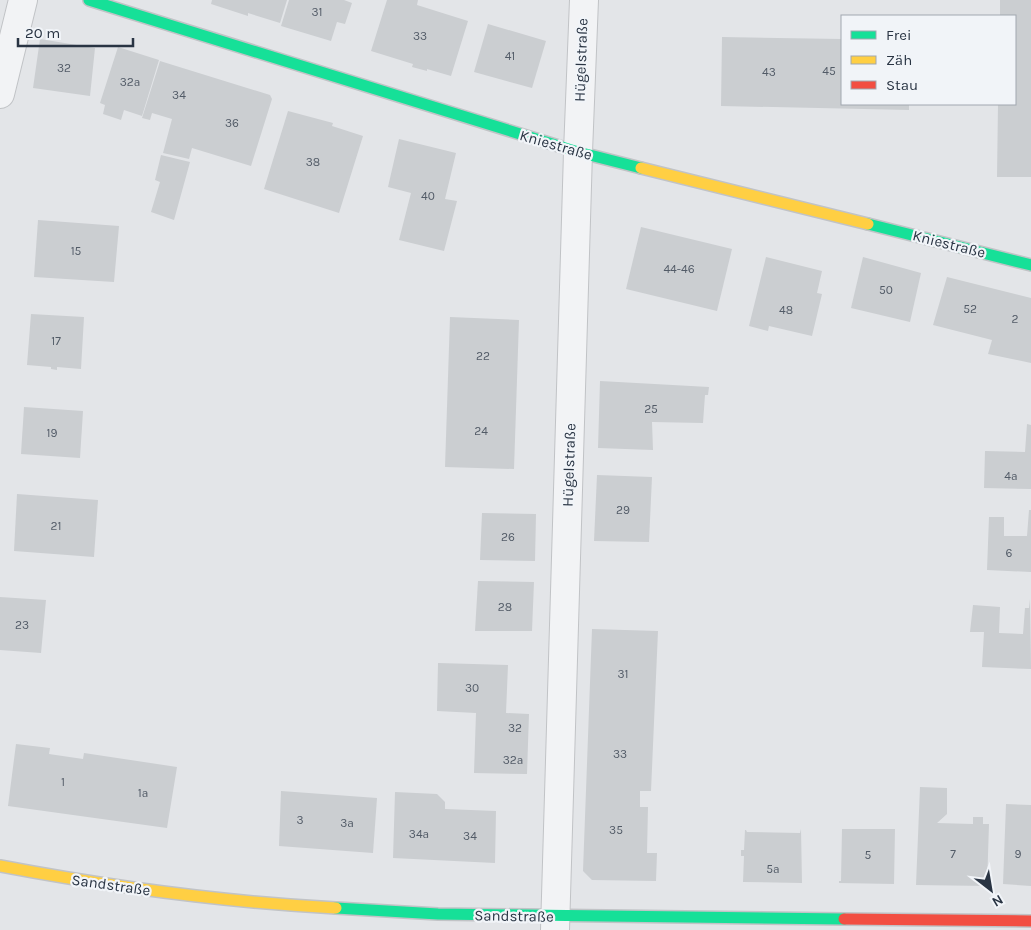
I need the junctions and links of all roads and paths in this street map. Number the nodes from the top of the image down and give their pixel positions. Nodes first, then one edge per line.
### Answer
1 (23, 0) edge
2 (89, 0) edge
3 (584, 0) edge
4 (0, 94) edge
5 (578, 152) junction
6 (1031, 265) edge
7 (0, 866) edge
8 (1031, 921) edge
9 (555, 923) edge

1 - 4 street
2 - 5 street, Kniestraße
3 - 5 street, Hügelstraße
5 - 6 street, Kniestraße
5 - 9 street, Hügelstraße
7 - 9 street, Sandstraße
8 - 9 street, Sandstraße

